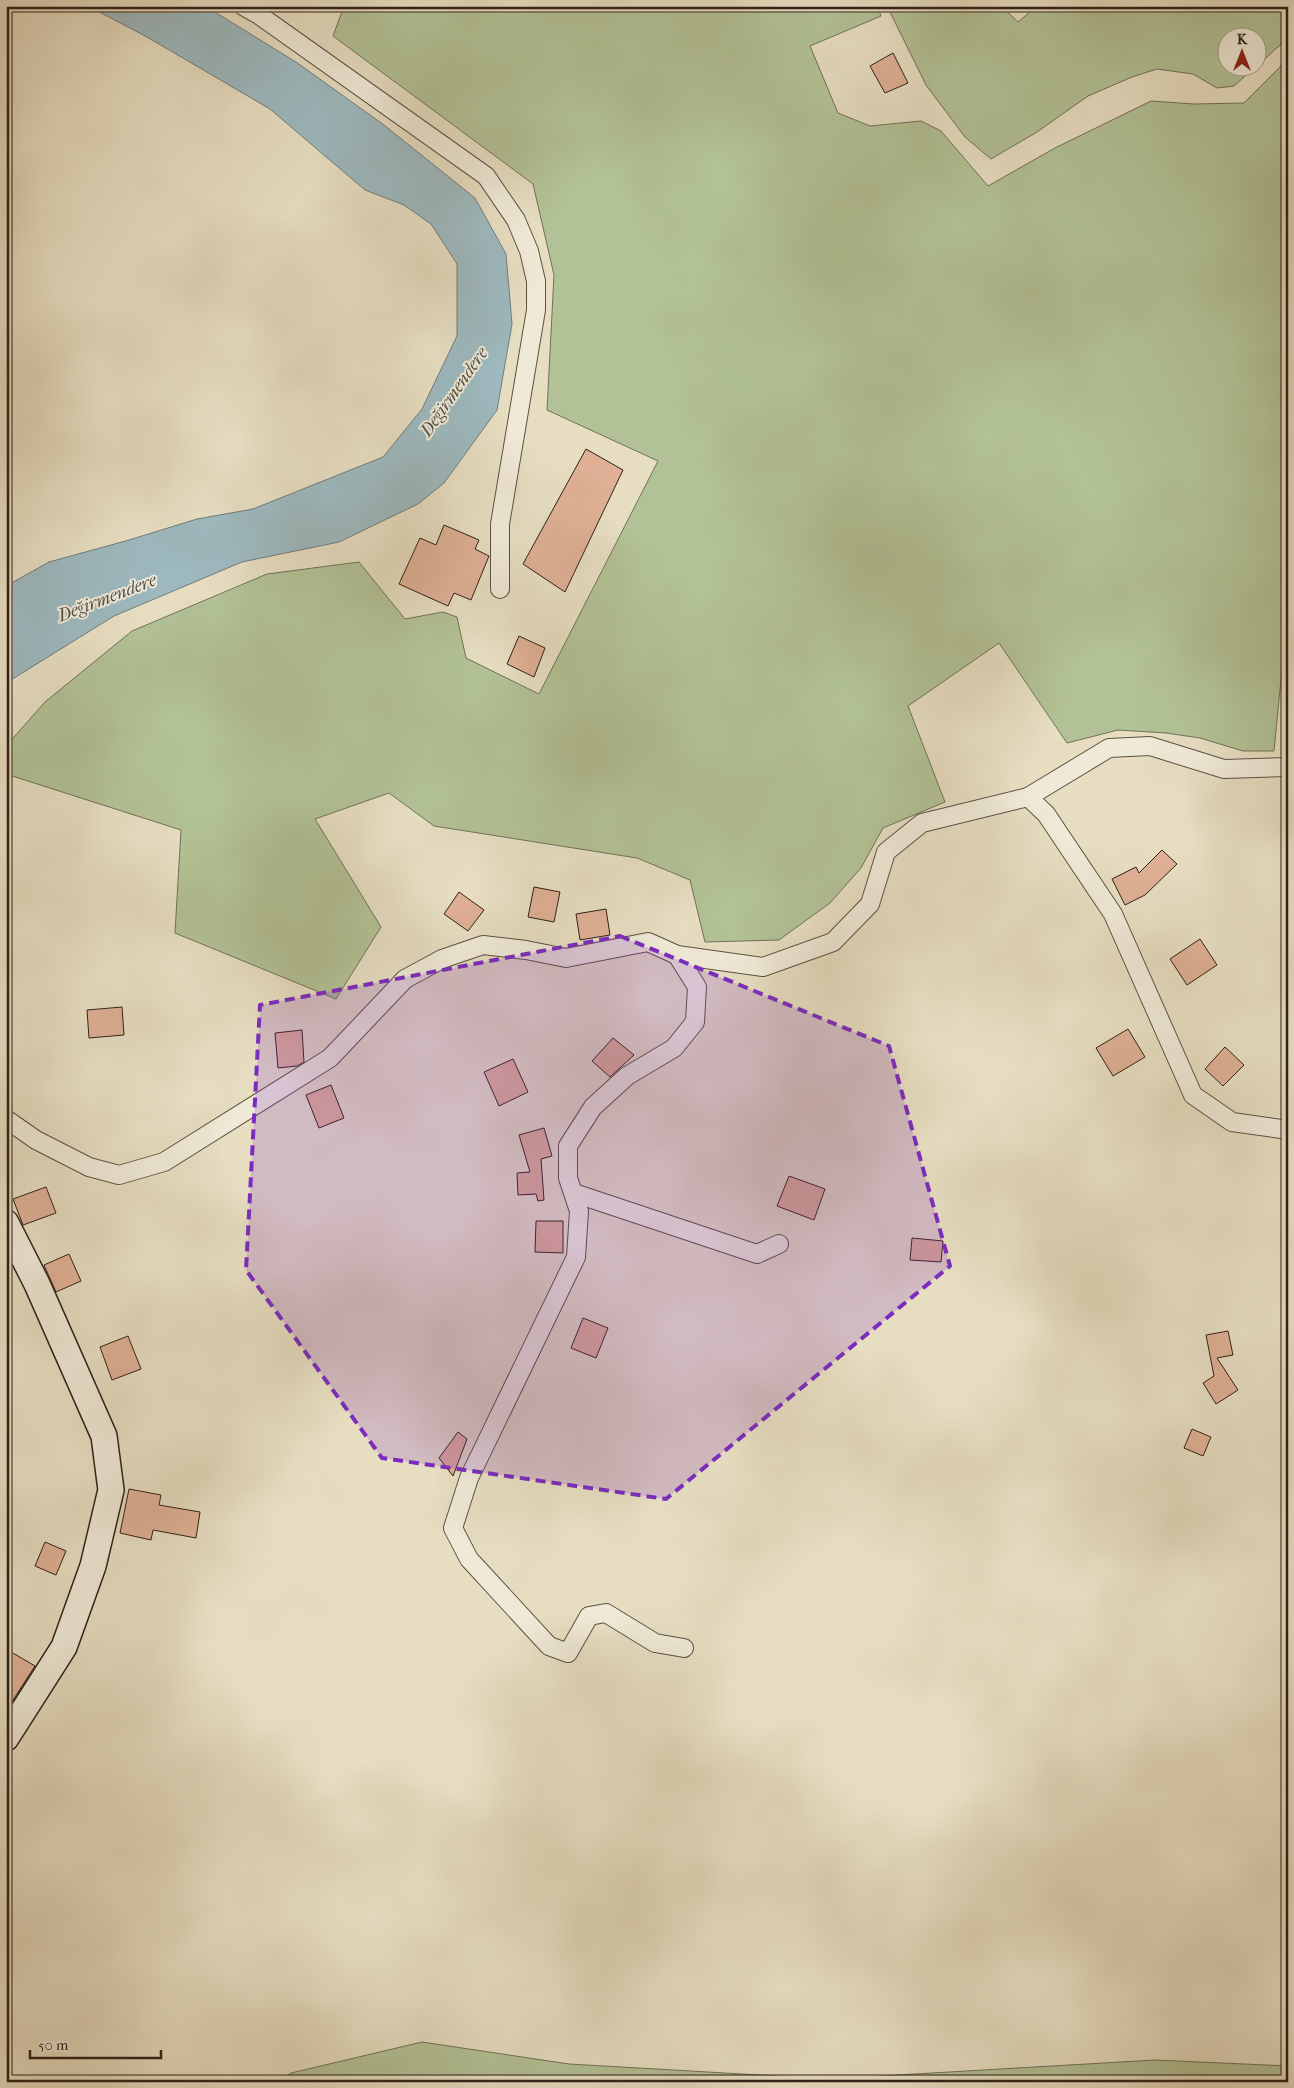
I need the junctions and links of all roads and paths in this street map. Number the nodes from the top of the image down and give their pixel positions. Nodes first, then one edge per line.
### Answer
1 (243, 6) edge
2 (500, 589) dead end
3 (1288, 767) edge
4 (1028, 797) junction
5 (677, 955) junction
6 (6, 1119) edge
7 (1288, 1130) edge
8 (574, 1193) junction
9 (6, 1223) edge
10 (778, 1244) dead end
11 (684, 1648) dead end
12 (6, 1738) edge

1 - 2 street
3 - 4 street
4 - 5 street
4 - 7 street
5 - 6 street
5 - 8 street
8 - 10 street
8 - 11 street
9 - 12 street

